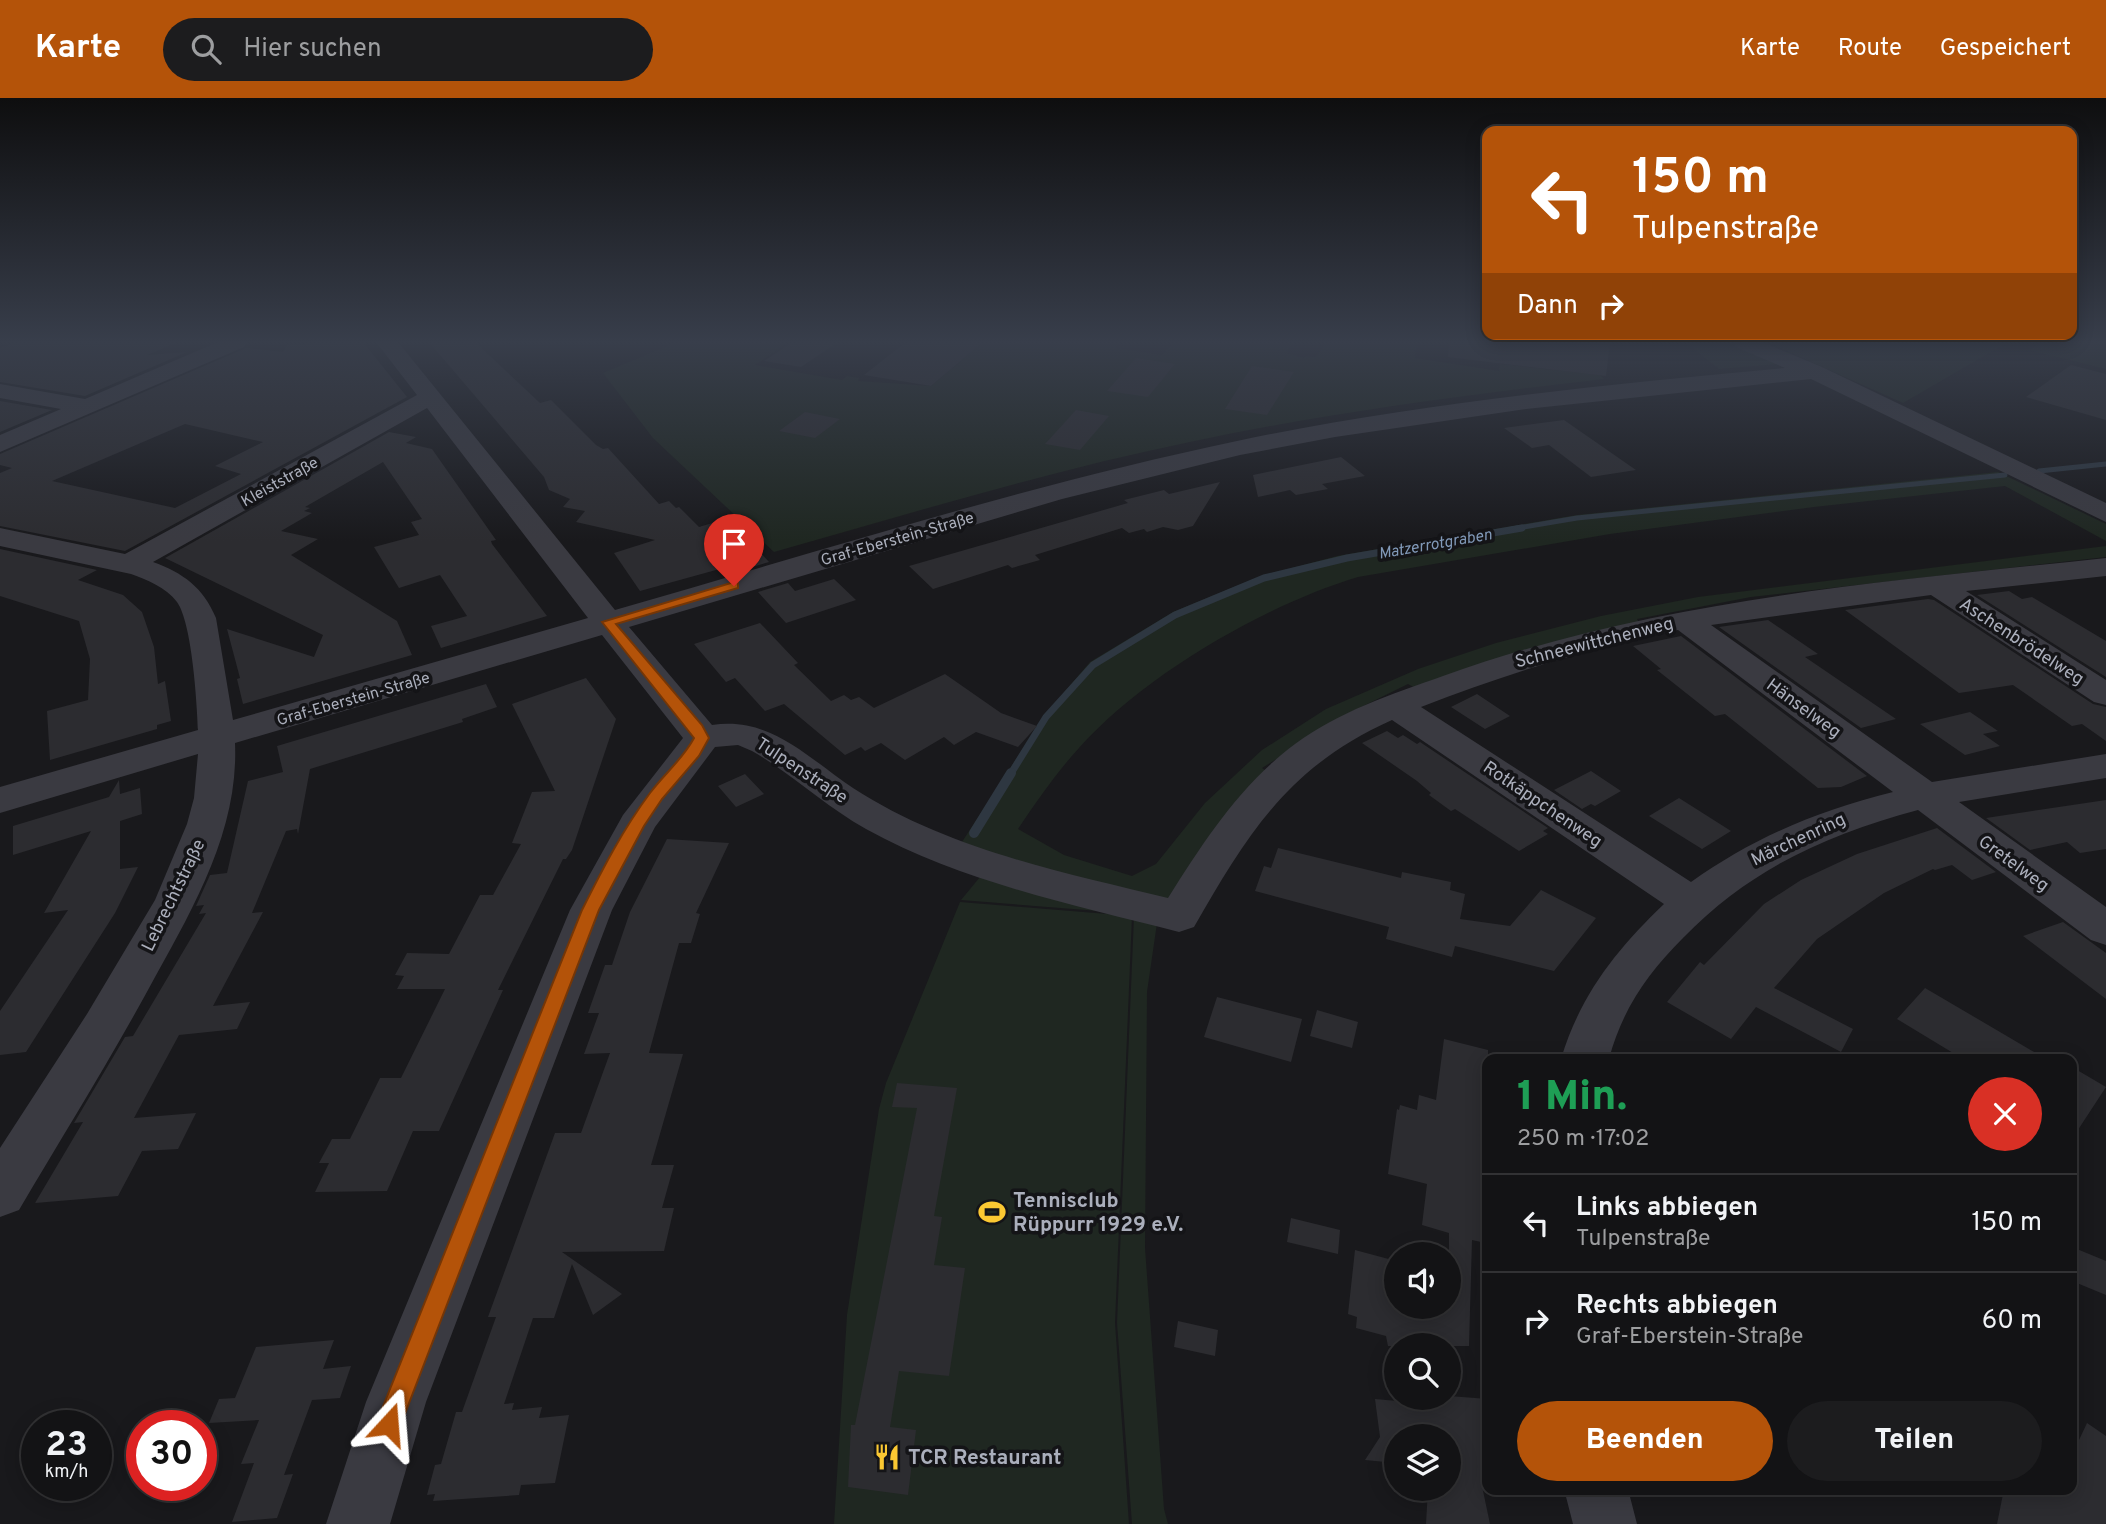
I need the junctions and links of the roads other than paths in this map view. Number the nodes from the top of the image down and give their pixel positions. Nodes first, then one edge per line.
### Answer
1 (83, 409) edge
2 (409, 409) edge
3 (439, 409) edge
4 (1472, 409) edge
5 (1889, 409) edge
6 (0, 444) edge
7 (2106, 514) edge
8 (0, 537) edge
9 (128, 564) junction
10 (2106, 567) edge
11 (1938, 586) junction
12 (1684, 620) junction
13 (608, 622) junction
14 (2106, 695) edge
15 (1395, 706) junction
16 (218, 737) junction
17 (701, 738) junction
18 (2106, 766) edge
19 (1923, 796) junction
20 (0, 800) edge
21 (1691, 902) junction
22 (1179, 916) joint
23 (2106, 929) edge
24 (1587, 1054) edge
25 (0, 1193) edge
26 (1598, 1495) edge
27 (358, 1524) edge
28 (1605, 1524) edge

1 - 6 street
2 - 9 street, Kleiststraße
3 - 13 street
4 - 13 street, Graf-Eberstein-Straße
5 - 7 street
8 - 9 street, Lebrechtstraße
9 - 16 street, Lebrechtstraße
10 - 11 street, Schneewittchenweg
11 - 12 street, Schneewittchenweg
11 - 14 street, Aschenbrödelweg
12 - 15 street, Schneewittchenweg
12 - 19 street, Hänselweg
13 - 16 street, Graf-Eberstein-Straße
13 - 17 street
15 - 21 street, Rotkäppchenweg
15 - 22 street, Schneewittchenweg
16 - 20 street, Graf-Eberstein-Straße
16 - 25 street, Lebrechtstraße
17 - 22 street, Tulpenstraße
17 - 27 street
18 - 19 street, Märchenring
19 - 21 street, Märchenring
19 - 23 street, Gretelweg
21 - 24 street, Märchenring
26 - 28 street

